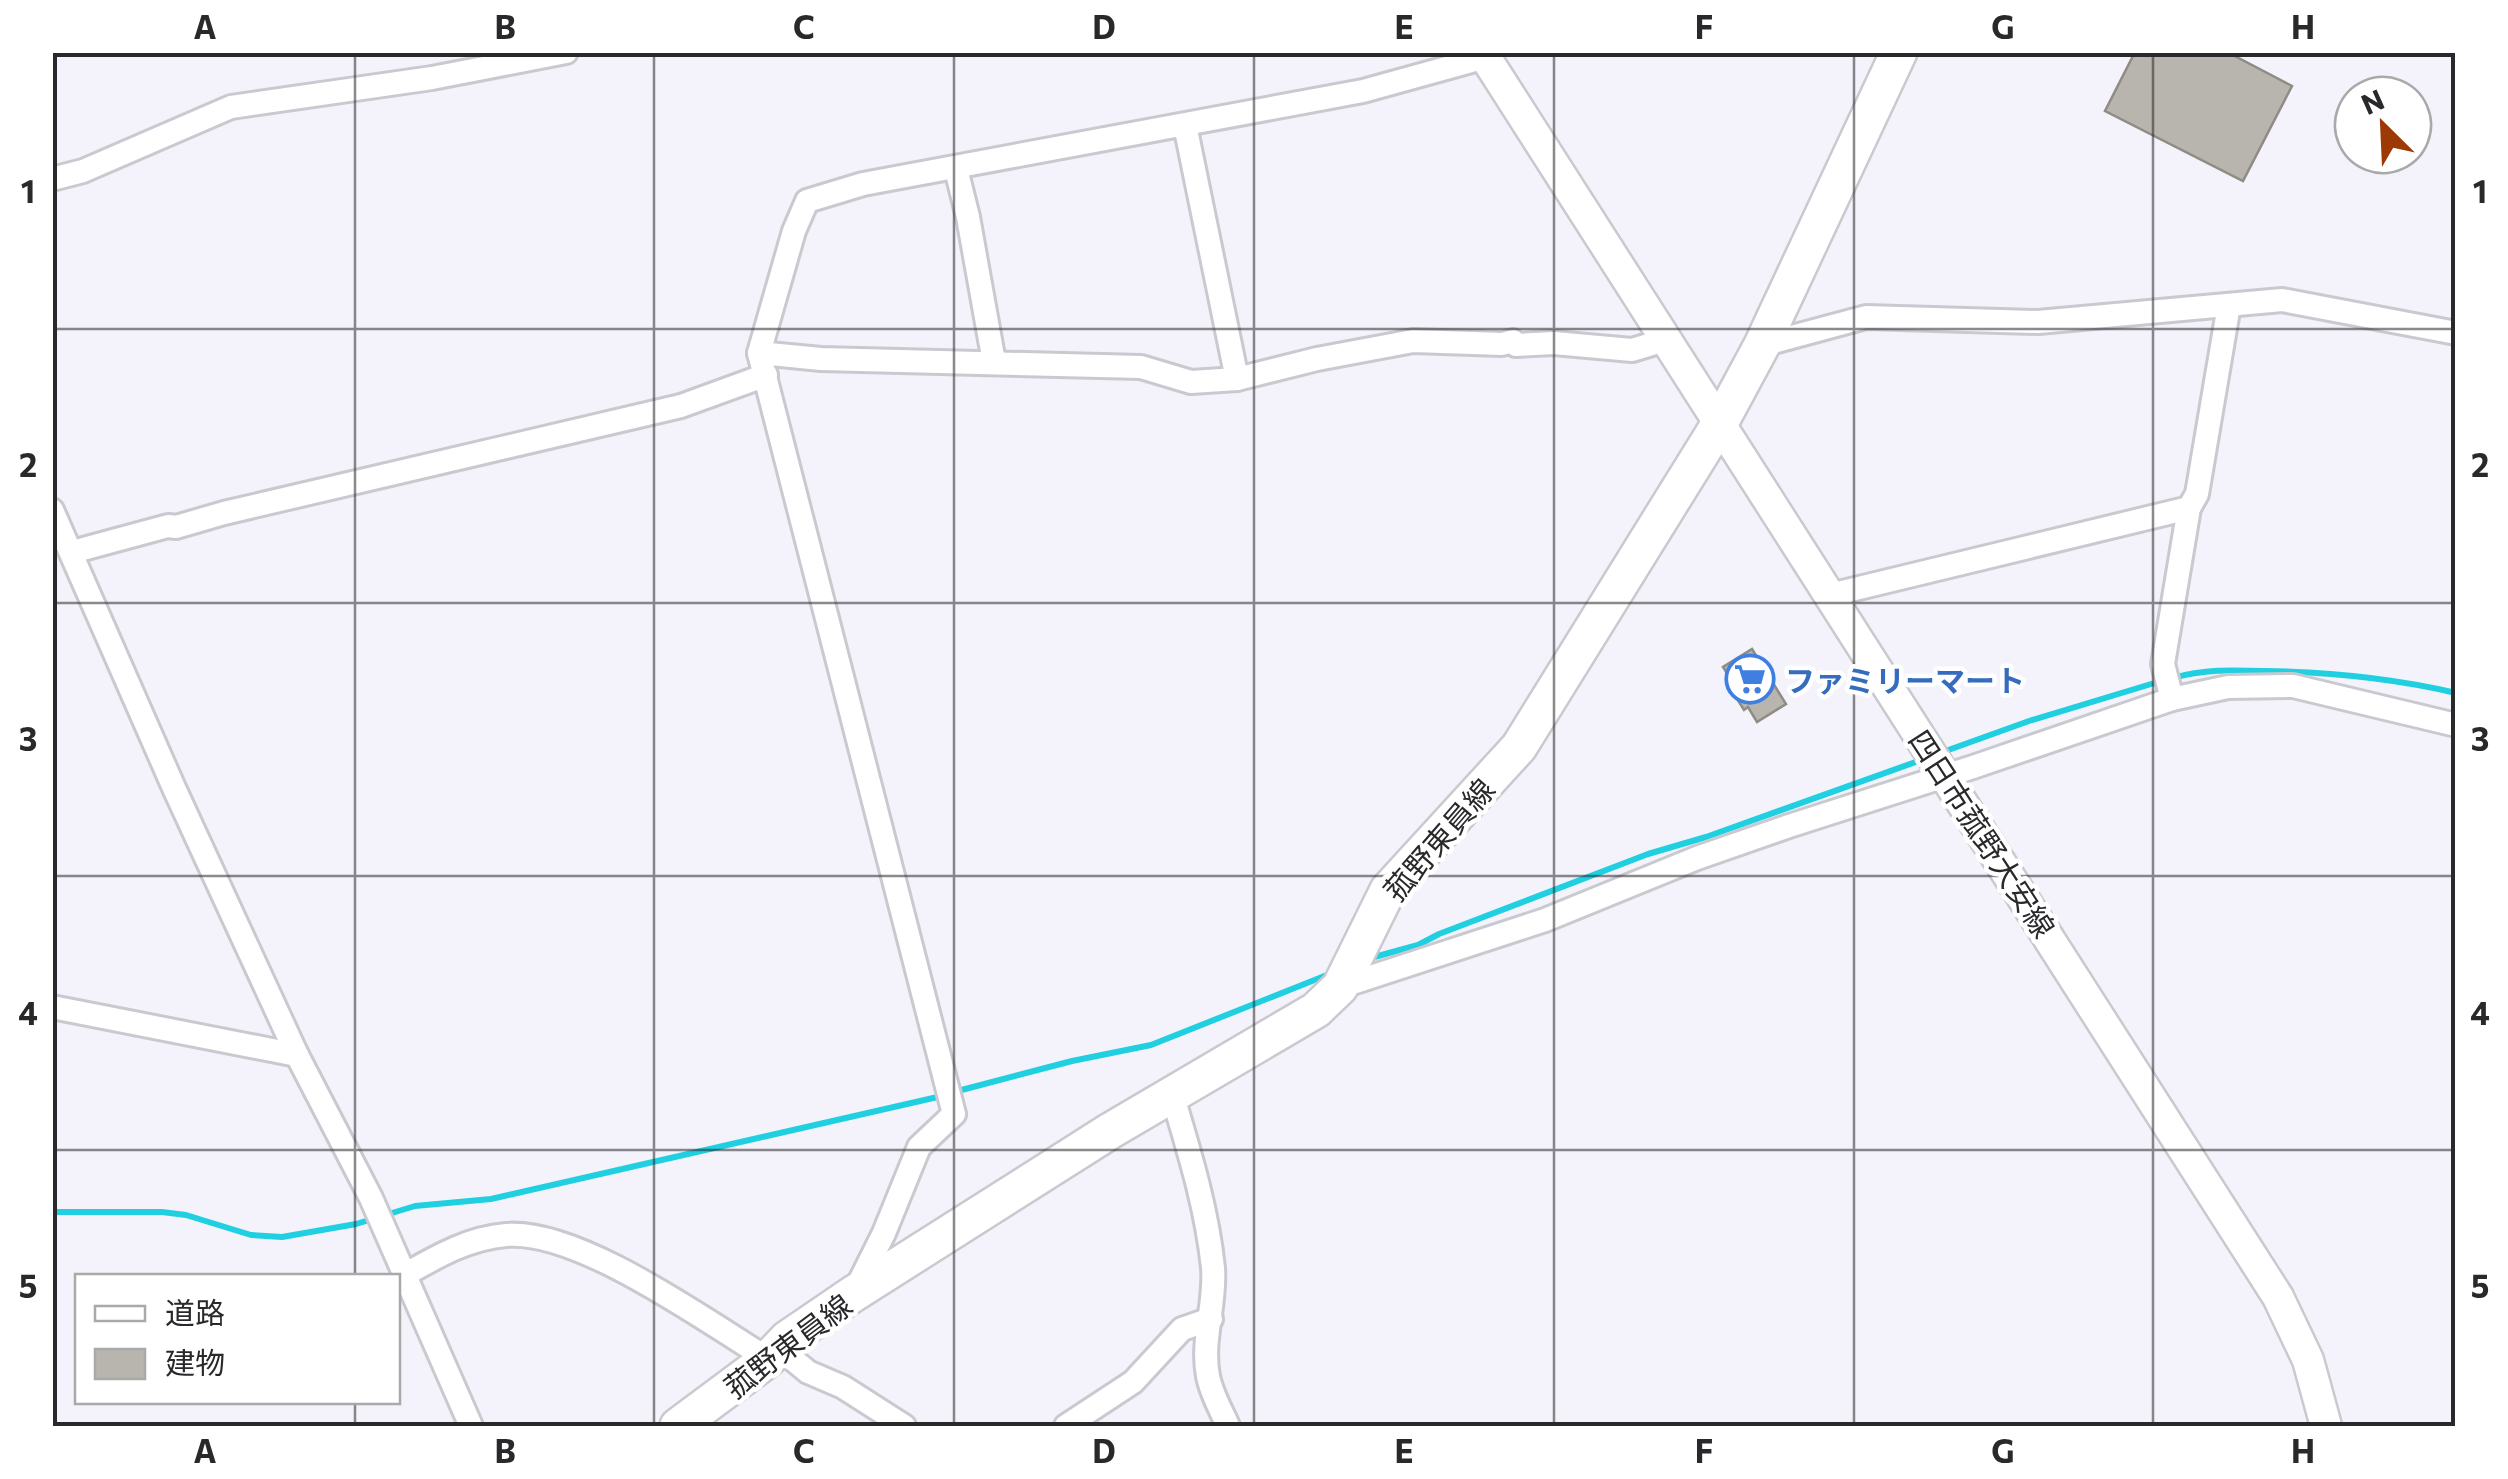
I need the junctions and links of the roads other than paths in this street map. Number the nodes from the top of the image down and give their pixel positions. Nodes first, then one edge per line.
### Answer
1 (566, 52) edge
2 (1900, 52) edge
3 (1484, 55) edge
4 (1185, 125) junction
5 (956, 169) junction
6 (52, 179) edge
7 (2229, 304) junction
8 (2456, 333) edge
9 (1664, 340) junction
10 (1762, 345) junction
11 (994, 362) junction
12 (763, 364) junction
13 (1236, 379) junction
14 (1720, 423) junction
15 (2189, 508) junction
16 (52, 510) edge
17 (72, 552) junction
18 (1830, 596) junction
19 (2172, 696) junction
20 (2456, 725) edge
21 (1937, 761) junction
22 (1344, 980) junction
23 (52, 1006) edge
24 (297, 1054) junction
25 (1172, 1094) junction
26 (406, 1274) junction
27 (853, 1294) junction
28 (1211, 1319) junction
29 (774, 1353) junction
30 (470, 1426) edge
31 (678, 1426) edge
32 (904, 1426) edge
33 (1066, 1426) edge
34 (1228, 1426) edge
35 (2326, 1426) edge

1 - 6 street
2 - 10 main road, 菰野東員線
3 - 4 street
3 - 9 main road, 四日市菰野大安線
4 - 5 street
4 - 13 street
5 - 11 street
5 - 12 street
7 - 8 street
7 - 10 street
7 - 15 street
9 - 13 street
9 - 14 main road, 四日市菰野大安線
10 - 14 main road, 菰野東員線
11 - 12 street
11 - 13 street
12 - 17 street
12 - 27 street
14 - 18 main road, 四日市菰野大安線
14 - 22 main road, 菰野東員線
15 - 18 street
15 - 19 street
16 - 17 street
17 - 24 street
18 - 21 main road, 四日市菰野大安線
19 - 20 street
19 - 21 street
21 - 22 street
21 - 35 main road, 四日市菰野大安線
22 - 25 main road, 菰野東員線
23 - 24 street
24 - 26 street
25 - 27 main road, 菰野東員線
25 - 28 street
26 - 29 street
26 - 30 street
27 - 29 main road, 菰野東員線
28 - 33 street
28 - 34 street
29 - 31 main road, 菰野東員線
29 - 32 street

